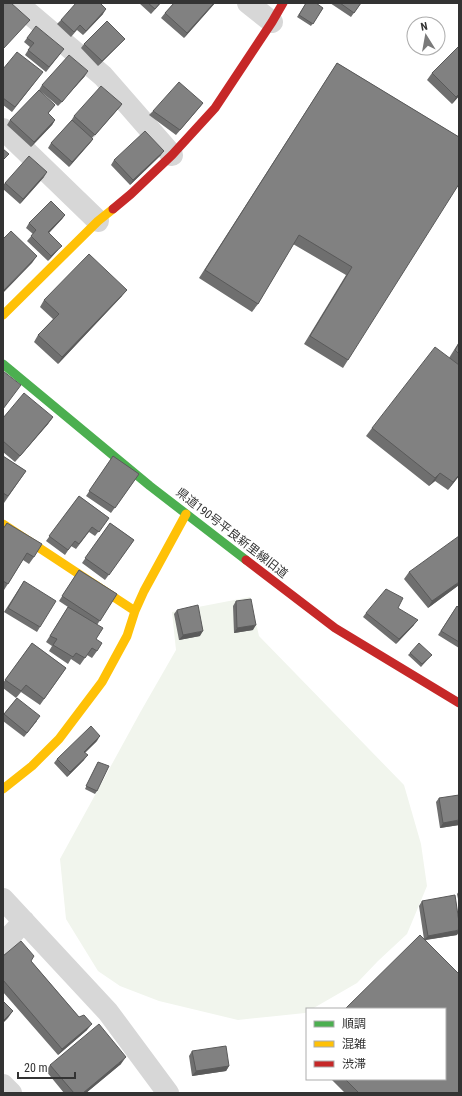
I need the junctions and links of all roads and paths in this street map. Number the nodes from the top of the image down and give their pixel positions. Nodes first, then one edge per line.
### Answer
1 (17, 3) edge
2 (248, 3) edge
3 (283, 3) edge
4 (272, 22) junction
5 (3, 129) edge
6 (172, 155) junction
7 (98, 220) junction
8 (3, 315) edge
9 (3, 364) edge
10 (186, 514) junction
11 (3, 524) edge
12 (135, 611) junction
13 (459, 702) edge
14 (3, 789) edge
15 (3, 899) edge
16 (24, 921) junction
17 (3, 944) edge
18 (3, 1085) edge
19 (11, 1093) edge
20 (168, 1093) edge

1 - 6 street
2 - 4 street
3 - 4 street
4 - 6 street
5 - 7 street
6 - 7 street
7 - 8 street
9 - 10 street, 県道190号平良新里線旧道
10 - 12 street
10 - 13 street, 県道190号平良新里線旧道
11 - 12 street
12 - 14 street
15 - 16 street
16 - 17 street
16 - 20 street
18 - 19 street

